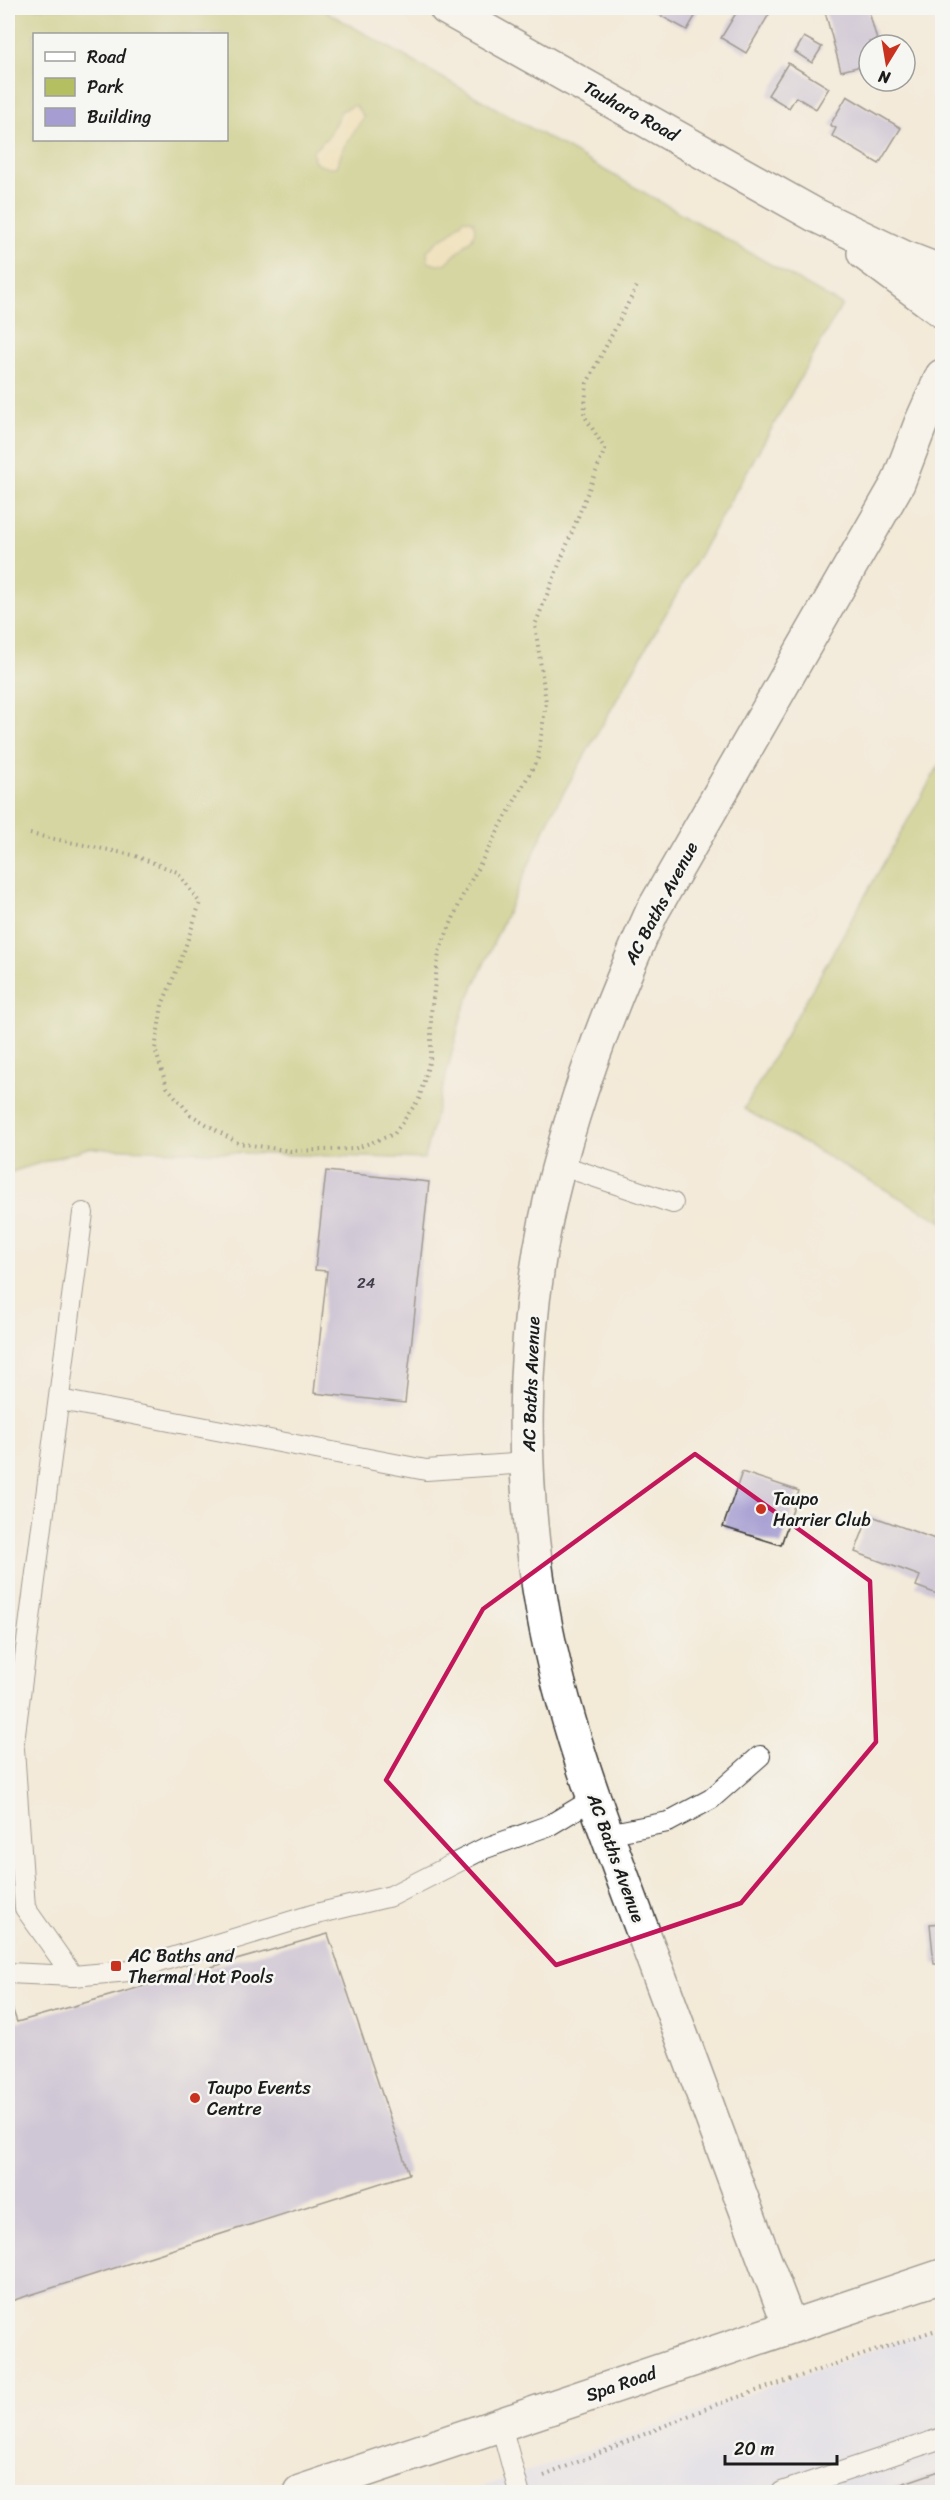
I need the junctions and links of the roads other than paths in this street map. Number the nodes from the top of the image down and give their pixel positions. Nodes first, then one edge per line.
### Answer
1 (446, 8) edge
2 (815, 215) junction
3 (942, 272) edge
4 (942, 312) edge
5 (942, 328) edge
6 (942, 376) edge
7 (942, 429) edge
8 (898, 483) junction
9 (560, 1165) junction
10 (673, 1203) dead end
11 (83, 1213) dead end
12 (60, 1400) junction
13 (528, 1463) junction
14 (14, 1741) junction
15 (760, 1756) dead end
16 (8, 1763) edge
17 (593, 1799) junction
18 (607, 1834) junction
19 (8, 1973) edge
20 (73, 1976) junction
21 (942, 2276) edge
22 (790, 2326) junction
23 (501, 2424) junction
24 (942, 2438) edge
25 (519, 2491) edge
26 (300, 2493) edge
27 (782, 2493) edge

1 - 2 street, Tauhara Road
2 - 3 street, Tauhara Road
2 - 4 street, Tauhara Road
4 - 5 street
6 - 8 street, AC Baths Avenue
7 - 8 street, AC Baths Avenue
8 - 9 street, AC Baths Avenue
9 - 10 lane
9 - 13 street, AC Baths Avenue
11 - 12 lane
12 - 13 lane
12 - 14 lane
13 - 17 street, AC Baths Avenue
14 - 16 lane
14 - 20 lane
15 - 18 lane
17 - 18 street, AC Baths Avenue
17 - 20 lane
18 - 22 street, AC Baths Avenue
19 - 20 lane
21 - 22 street, Spa Road
22 - 23 street, Spa Road
23 - 25 lane
23 - 26 street, Spa Road
24 - 27 lane

